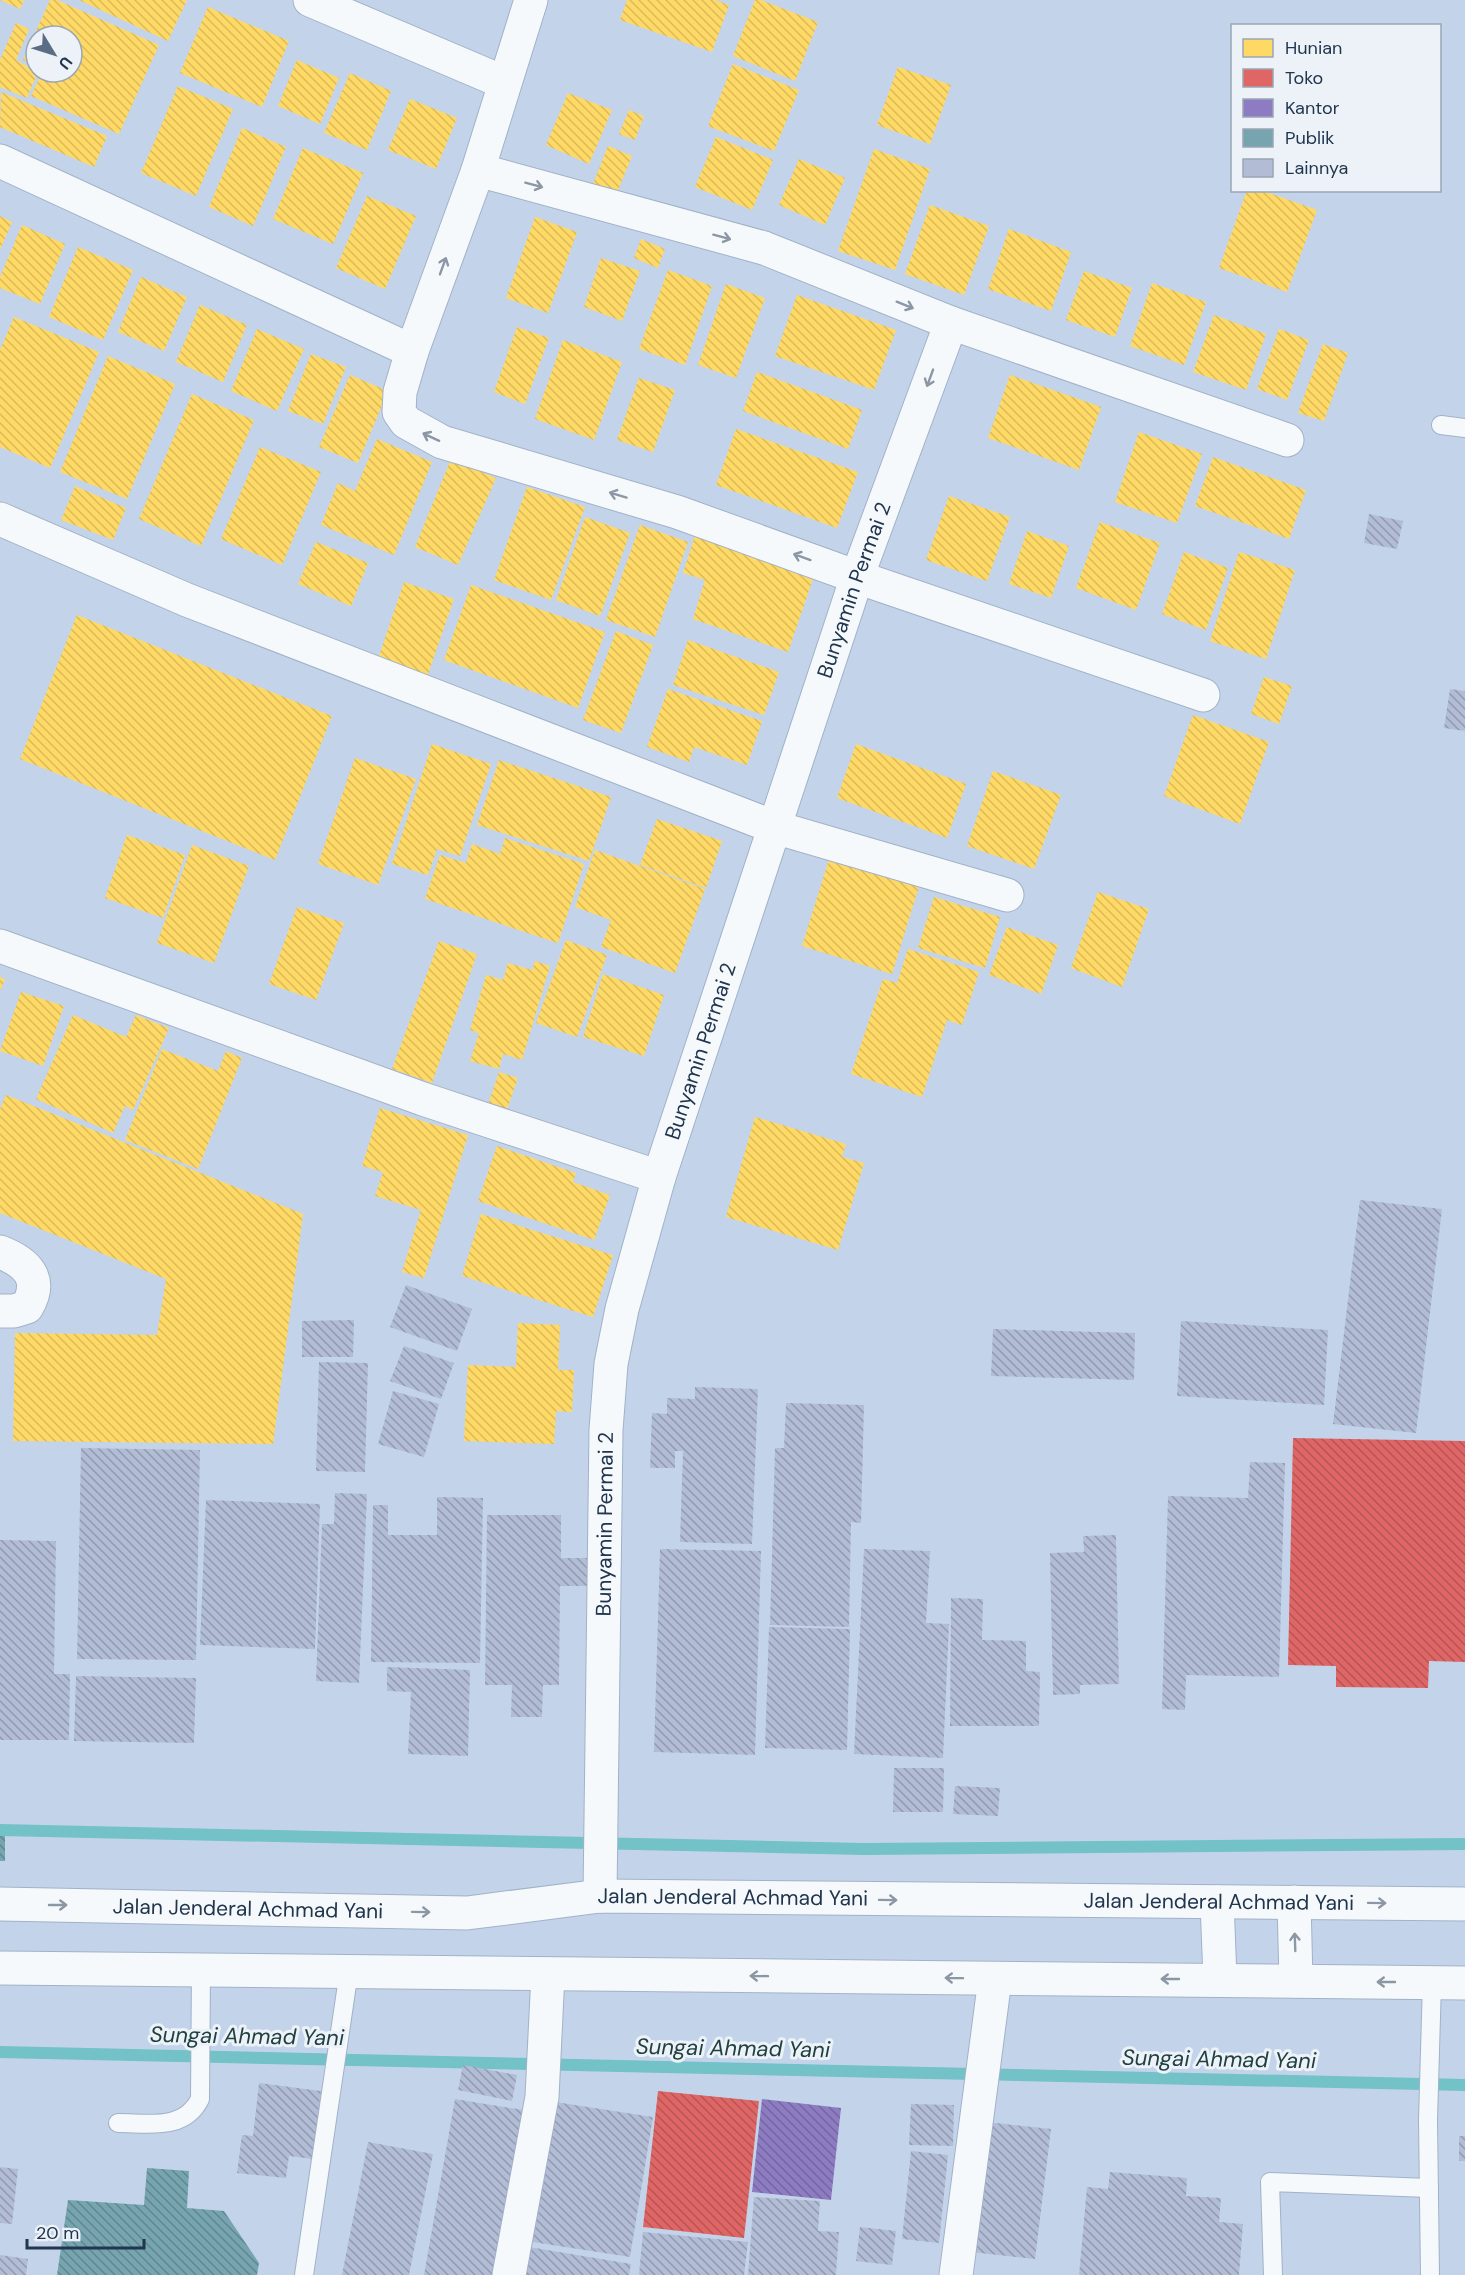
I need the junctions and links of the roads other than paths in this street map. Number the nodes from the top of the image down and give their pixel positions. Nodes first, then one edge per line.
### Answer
1 (310, 0) edge
2 (531, 0) edge
3 (503, 82) junction
4 (0, 161) edge
5 (478, 170) junction
6 (951, 323) junction
7 (412, 351) junction
8 (1441, 425) dead end
9 (1465, 428) edge
10 (1287, 440) dead end
11 (0, 519) edge
12 (857, 577) junction
13 (1203, 695) dead end
14 (774, 827) junction
15 (1006, 895) dead end
16 (0, 946) edge
17 (659, 1178) junction
18 (0, 1252) edge
19 (0, 1311) edge
20 (600, 1896) junction
21 (1217, 1902) junction
22 (1294, 1902) junction
23 (0, 1904) edge
24 (1465, 1904) edge
25 (0, 1968) edge
26 (201, 1970) junction
27 (349, 1971) junction
28 (548, 1974) junction
29 (1220, 1978) junction
30 (995, 1979) junction
31 (1296, 1981) junction
32 (1431, 1982) junction
33 (1465, 1983) edge
34 (118, 2123) dead end
35 (1429, 2188) junction
36 (304, 2275) edge
37 (509, 2275) edge
38 (956, 2275) edge
39 (1273, 2275) edge
40 (1430, 2275) edge

1 - 3 main road
2 - 3 main road
3 - 5 main road
4 - 7 main road
5 -> 6 main road
7 -> 5 main road
6 - 10 main road
6 -> 12 main road, Bunyamin Permai 2
12 -> 7 main road
8 - 9 lane
11 - 14 main road
12 - 13 main road
12 - 14 main road, Bunyamin Permai 2
14 - 15 main road
14 - 17 main road, Bunyamin Permai 2
16 - 17 main road
17 - 20 main road, Bunyamin Permai 2
18 - 19 main road
20 -> 21 main road, Jalan Jenderal Achmad Yani
23 -> 20 main road, Jalan Jenderal Achmad Yani
21 - 22 main road, Jalan Jenderal Achmad Yani
21 - 29 main road
22 -> 24 main road, Jalan Jenderal Achmad Yani
31 -> 22 main road
25 - 26 main road
26 - 27 main road
26 - 34 lane
27 - 28 main road
27 - 36 lane
30 -> 28 main road
28 - 37 main road
29 -> 30 main road
29 - 31 main road
30 - 38 main road
32 -> 31 main road
32 - 33 main road
32 - 35 lane
35 - 39 lane
35 - 40 lane

